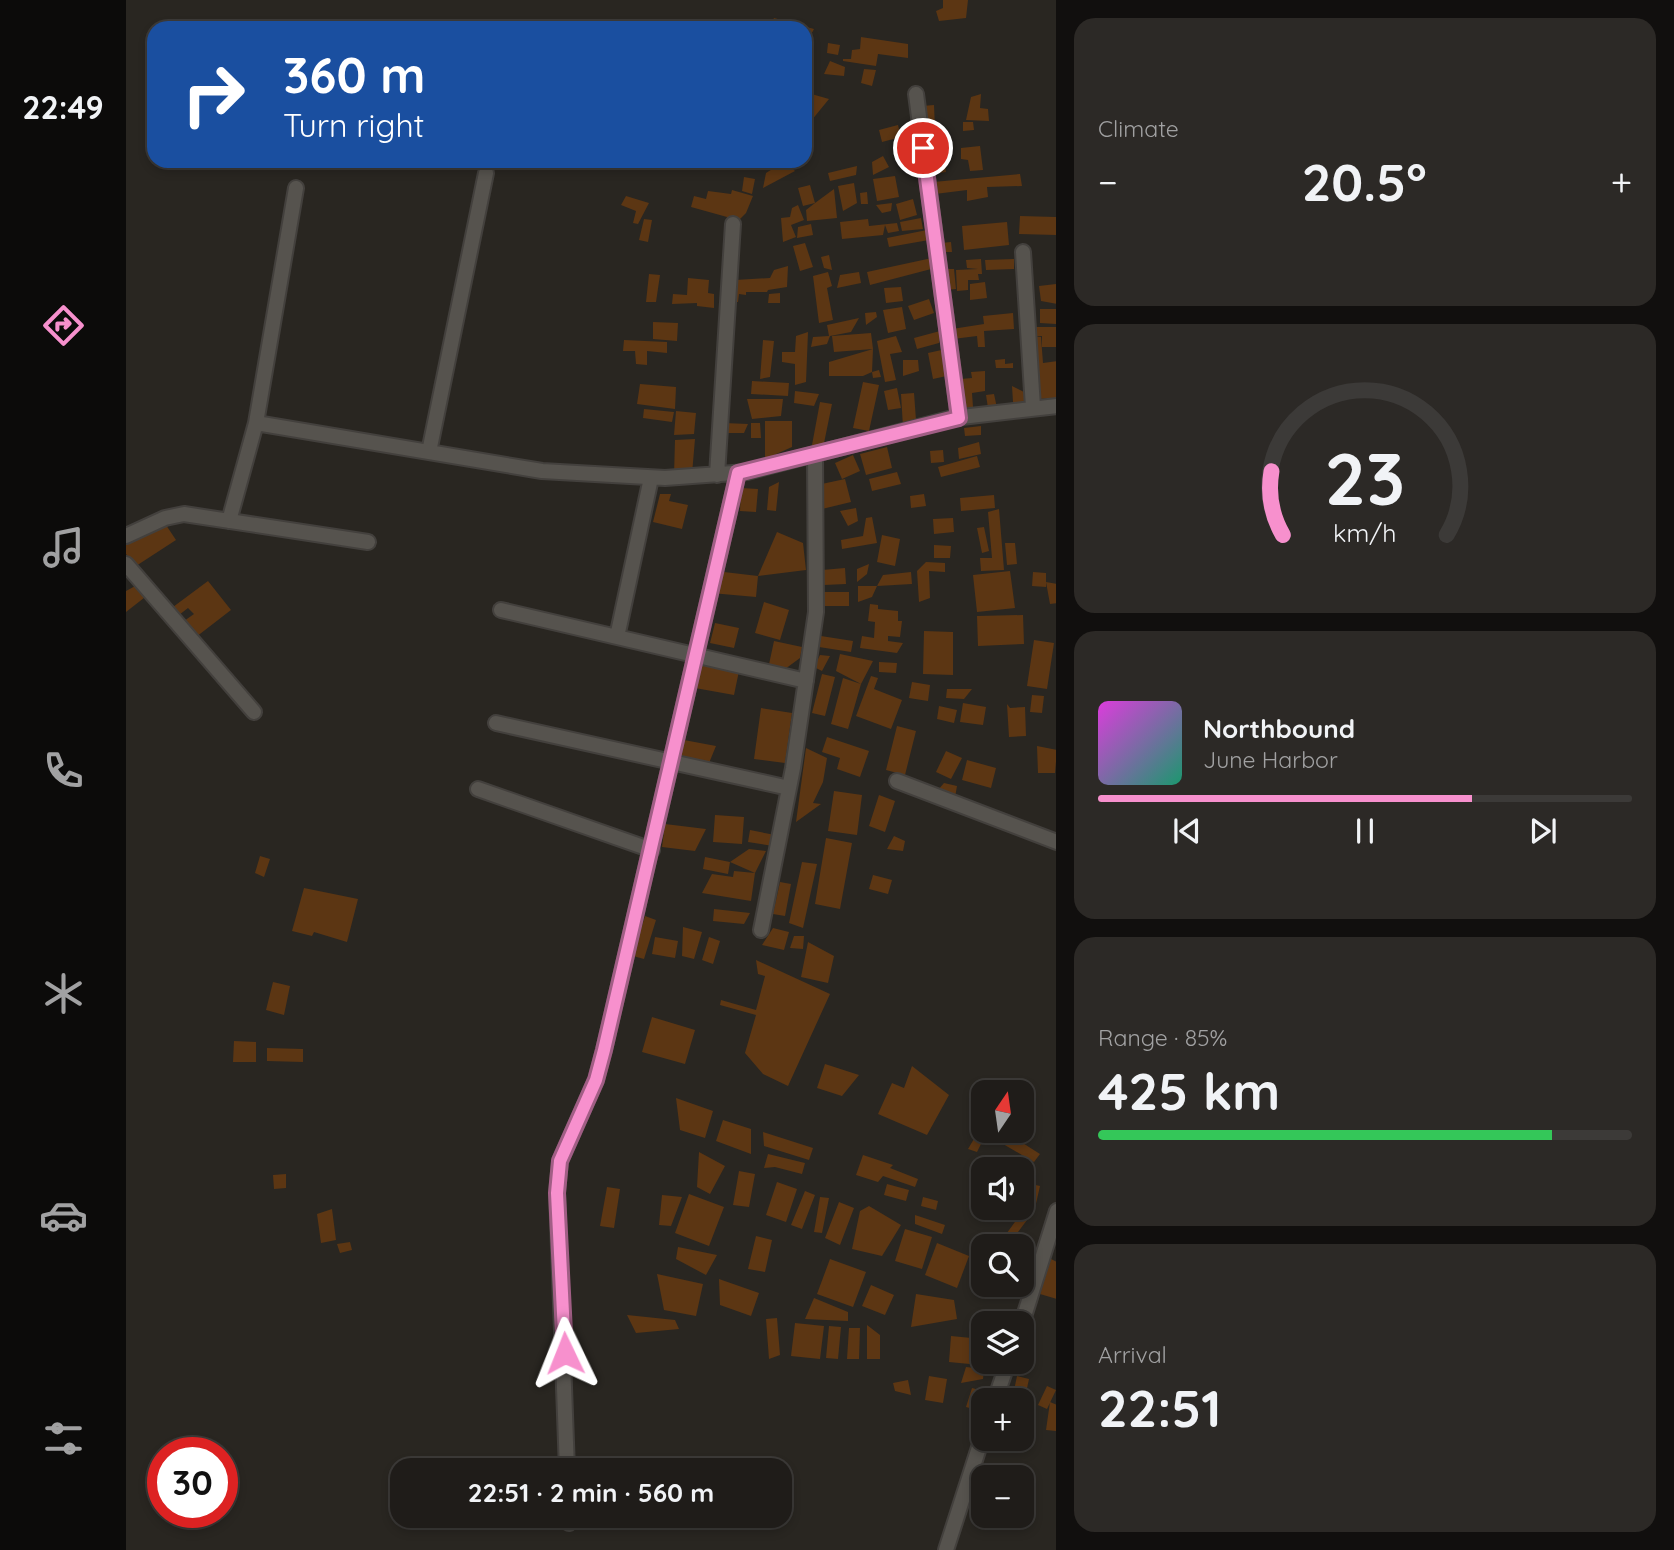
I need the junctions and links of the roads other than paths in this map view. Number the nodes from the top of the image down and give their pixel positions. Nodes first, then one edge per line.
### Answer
1 (916, 94) dead end
2 (486, 173) dead end
3 (296, 188) dead end
4 (733, 224) dead end
5 (1023, 252) dead end
6 (1056, 406) edge
7 (1034, 407) junction
8 (959, 418) junction
9 (256, 423) junction
10 (429, 452) junction
11 (815, 456) junction
12 (738, 473) junction
13 (717, 475) junction
14 (651, 478) junction
15 (229, 521) junction
16 (126, 536) edge
17 (369, 542) dead end
18 (126, 564) edge
19 (501, 610) dead end
20 (617, 637) junction
21 (697, 655) junction
22 (806, 681) junction
23 (254, 712) dead end
24 (496, 723) dead end
25 (673, 762) junction
26 (897, 781) dead end
27 (789, 788) junction
28 (478, 789) dead end
29 (1056, 842) edge
30 (652, 850) junction
31 (761, 930) dead end
32 (1056, 1211) edge
33 (1026, 1311) edge
34 (978, 1451) edge
35 (567, 1458) edge
36 (946, 1550) edge

1 - 8 street
2 - 10 street
3 - 9 street
4 - 13 street
5 - 7 street
6 - 7 street
7 - 8 street
8 - 11 street
9 - 10 street
9 - 15 street
10 - 14 street
11 - 12 street
11 - 22 street
12 - 13 street
12 - 21 street
13 - 14 street
14 - 20 street
15 - 16 street
15 - 17 street
18 - 23 street
19 - 20 street
20 - 21 street
21 - 22 street
21 - 25 street
22 - 27 street
24 - 25 street
25 - 27 street
25 - 30 street
26 - 29 street
27 - 31 street
28 - 30 street
30 - 35 street
32 - 33 street
34 - 36 street

